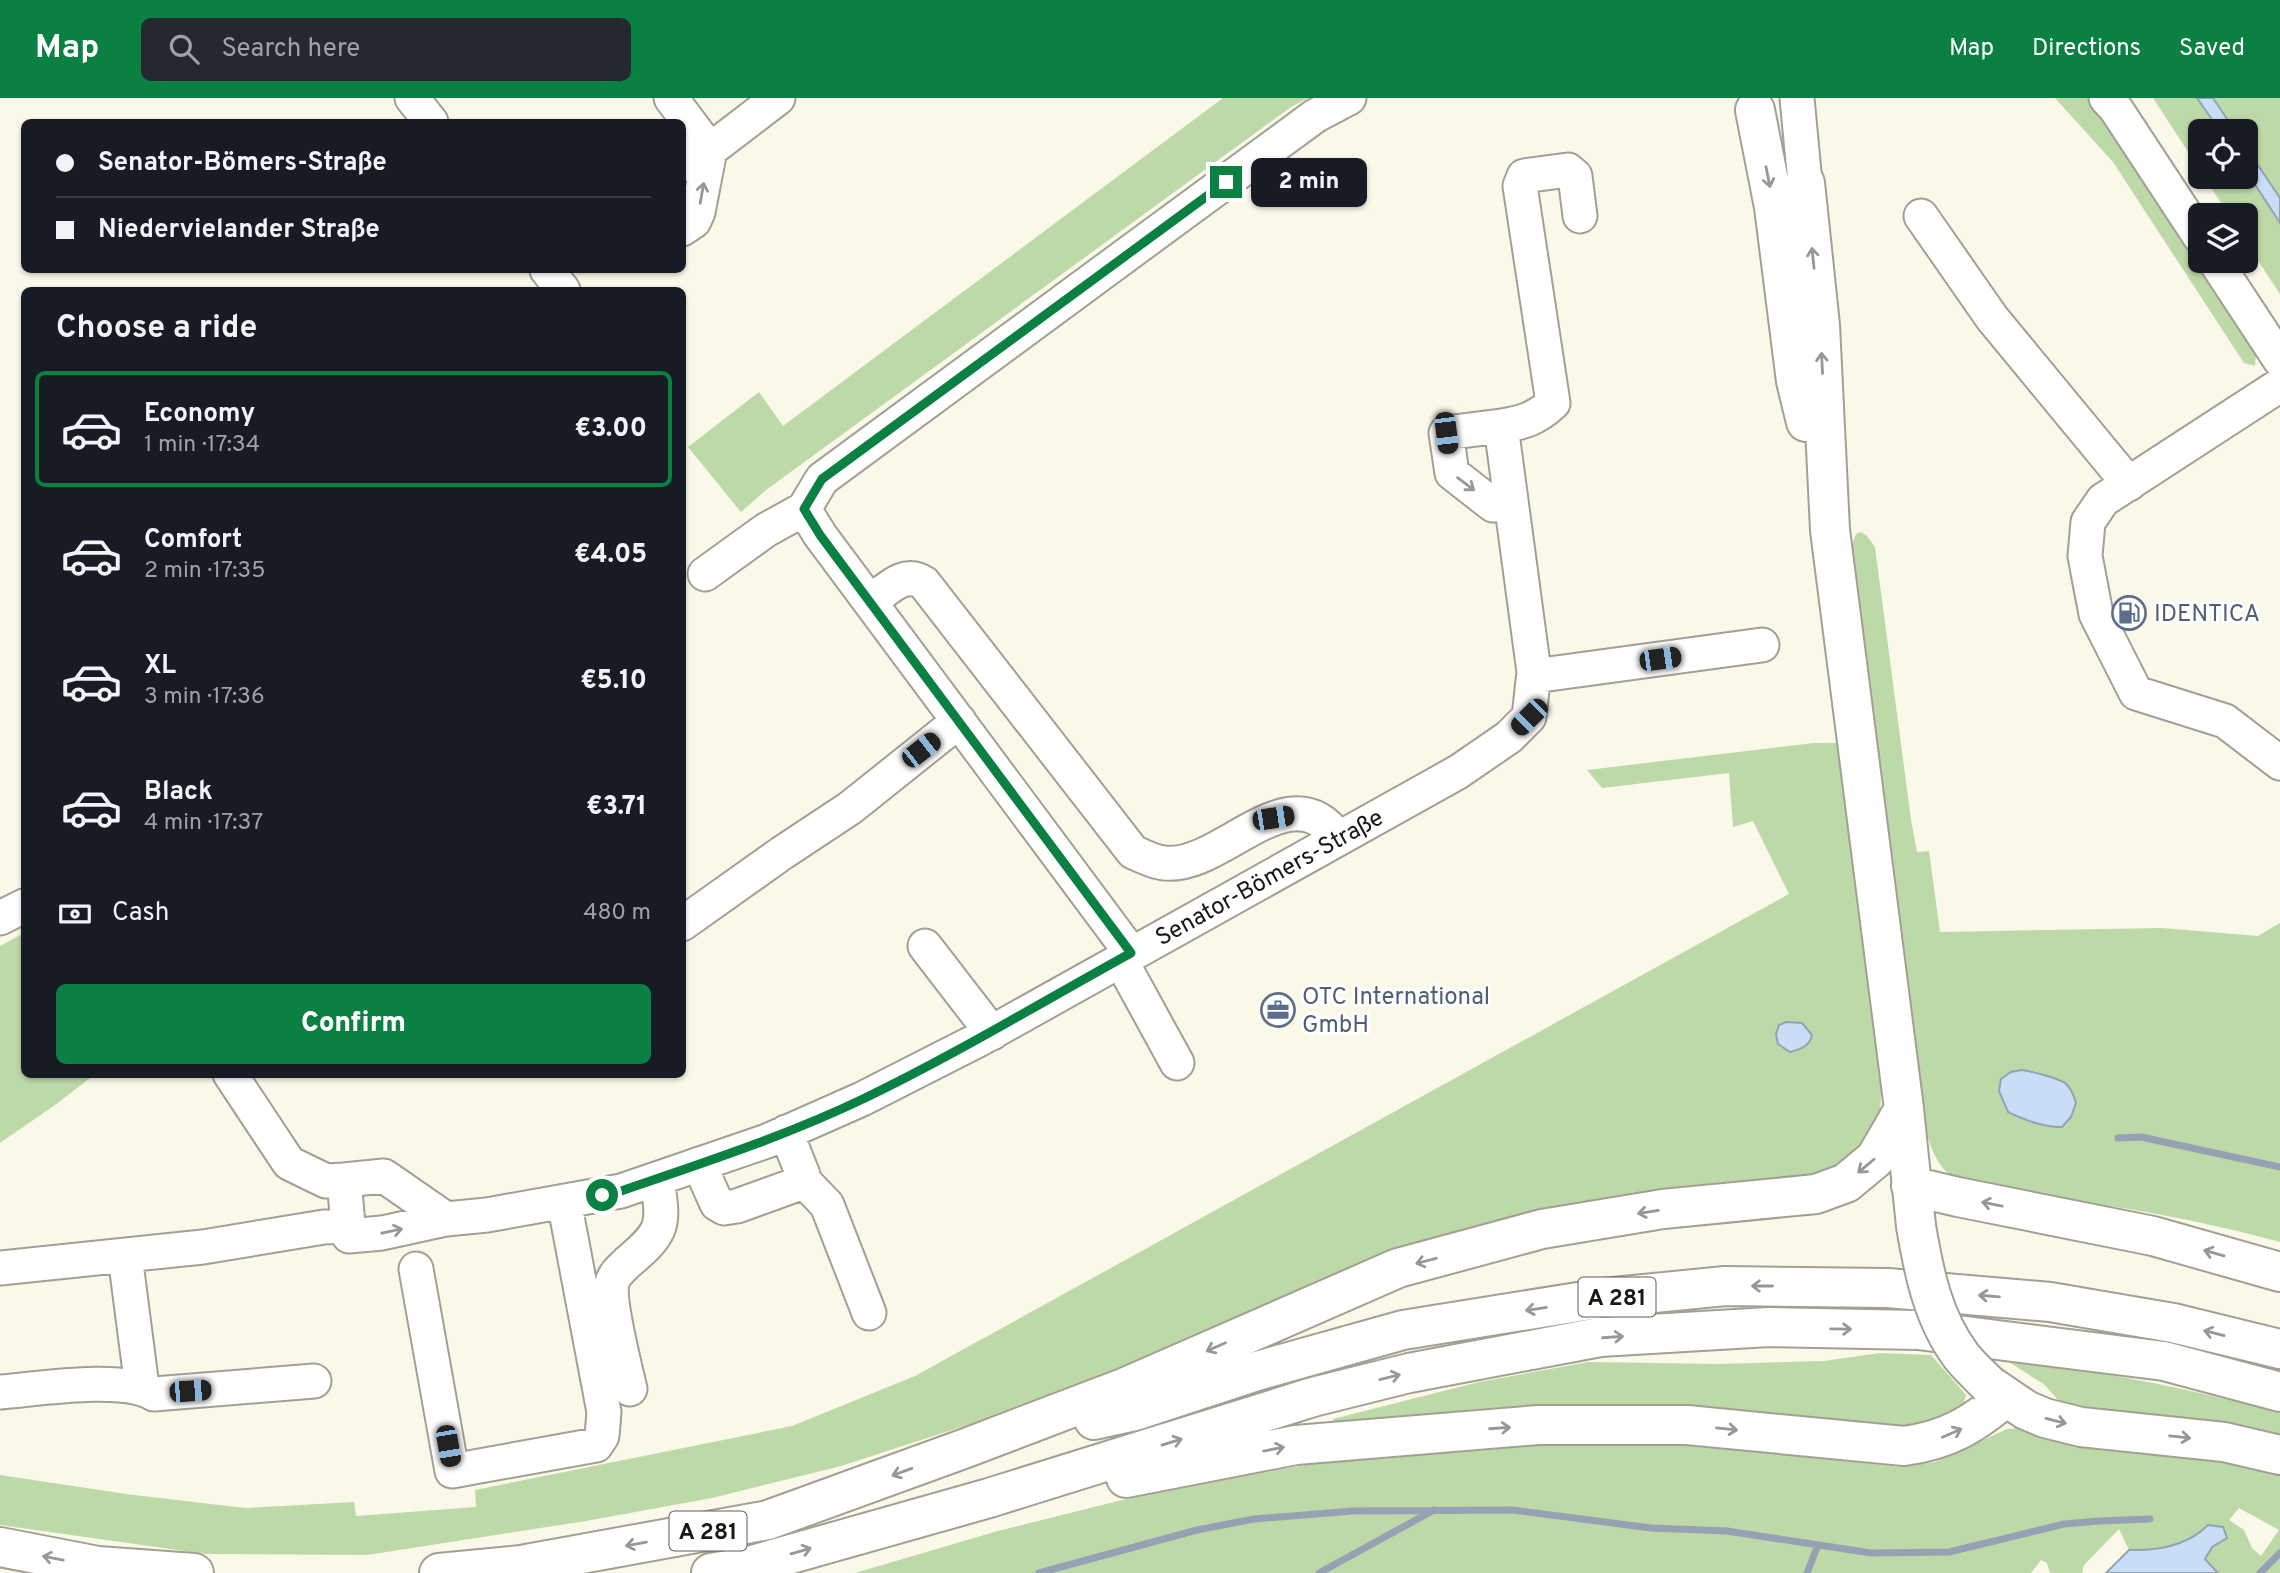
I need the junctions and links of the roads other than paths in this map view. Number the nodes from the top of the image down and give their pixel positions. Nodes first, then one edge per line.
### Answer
1 (412, 98) edge
2 (671, 98) edge
3 (778, 98) edge
4 (1349, 98) edge
5 (1797, 98) edge
6 (2106, 98) edge
7 (1754, 104) edge
8 (429, 119) edge
9 (680, 119) edge
10 (686, 134) edge
11 (696, 158) edge
12 (1805, 183) joint
13 (1580, 216) dead end
14 (1921, 216) dead end
15 (2188, 219) edge
16 (686, 226) edge
17 (549, 273) edge
18 (2223, 273) edge
19 (561, 287) edge
20 (2280, 360) edge
21 (2280, 385) edge
22 (1501, 426) junction
23 (2129, 484) junction
24 (1511, 503) junction
25 (804, 509) junction
26 (1830, 530) junction
27 (705, 574) dead end
28 (870, 602) junction
29 (1762, 645) dead end
30 (1534, 676) junction
31 (959, 722) junction
32 (2280, 763) edge
33 (1338, 838) junction
34 (21, 908) edge
35 (0, 918) edge
36 (686, 922) edge
37 (925, 946) dead end
38 (1126, 956) junction
39 (992, 1033) junction
40 (1177, 1063) dead end
41 (233, 1078) edge
42 (1904, 1109) junction
43 (786, 1132) junction
44 (699, 1164) junction
45 (657, 1179) junction
46 (344, 1180) junction
47 (803, 1180) junction
48 (1911, 1186) junction
49 (564, 1201) junction
50 (446, 1219) junction
51 (348, 1226) junction
52 (125, 1256) junction
53 (0, 1268) edge
54 (416, 1269) dead end
55 (2280, 1272) edge
56 (869, 1313) dead end
57 (2280, 1349) edge
58 (314, 1381) dead end
59 (142, 1387) junction
60 (630, 1389) dead end
61 (1997, 1391) junction
62 (2280, 1391) edge
63 (0, 1392) edge
64 (966, 1448) junction
65 (2280, 1455) edge
66 (989, 1498) junction
67 (0, 1547) edge
68 (194, 1573) edge
69 (439, 1573) edge
70 (711, 1573) edge

1 - 8 street
2 - 9 street
3 - 11 street
4 - 25 street
5 - 12 street
6 - 15 street
7 -> 26 highway
10 - 11 street
16 -> 11 street
26 -> 12 highway
13 - 22 street
14 - 23 street
17 - 19 street
18 - 20 street
21 - 23 street
22 - 24 street, Senator-Bömers-Straße
22 -> 24 street
23 - 32 street
24 - 30 street, Senator-Bömers-Straße
25 - 27 street
25 - 28 street
26 - 42 highway
28 - 31 street
28 - 33 street
29 - 30 street
30 - 33 street, Senator-Bömers-Straße
31 - 36 street
31 - 38 street
33 - 38 street, Senator-Bömers-Straße
34 - 35 street
37 - 39 street
38 - 39 street, Senator-Bömers-Straße
38 - 40 street
39 - 43 street, Senator-Bömers-Straße
41 - 46 street
42 - 48 highway
42 -> 64 highway
43 - 44 street, Senator-Bömers-Straße
43 - 47 street
44 - 45 street, Senator-Bömers-Straße
44 - 47 street
45 - 49 street, Senator-Bömers-Straße
45 - 60 street
46 - 50 street
46 - 51 street
47 - 56 street
55 -> 48 highway
48 - 61 highway, bridge
49 - 50 street, Senator-Bömers-Straße
49 - 54 street
51 -> 50 street, Senator-Bömers-Straße
51 - 52 street
52 - 53 street
52 - 59 street
57 -> 64 highway, A 281
58 - 59 street
59 - 63 street
61 -> 65 highway
66 -> 61 highway
66 -> 62 highway, A 281
64 -> 69 highway, A 281
70 -> 66 highway, A 281
68 -> 67 highway

